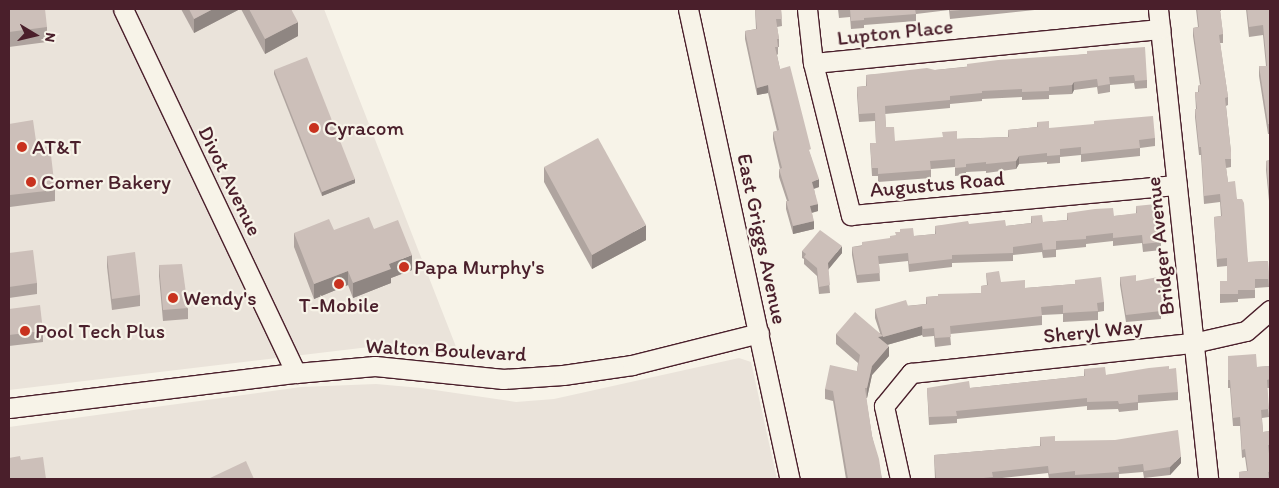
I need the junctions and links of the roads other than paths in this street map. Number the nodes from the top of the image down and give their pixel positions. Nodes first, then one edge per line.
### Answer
1 (123, 9) edge
2 (688, 9) edge
3 (807, 9) edge
4 (1158, 9) edge
5 (1160, 29) junction
6 (813, 63) junction
7 (1177, 185) junction
8 (1270, 310) edge
9 (759, 333) junction
10 (1193, 343) junction
11 (296, 373) junction
12 (9, 408) edge
13 (790, 479) edge
14 (900, 479) edge
15 (1208, 479) edge

1 - 11 street, Divot Avenue
2 - 9 street, East Griggs Avenue
3 - 6 street, Augustus Road
4 - 5 street, Bridger Avenue
5 - 6 street, Lupton Place
5 - 7 street, Bridger Avenue
6 - 7 street, Augustus Road
7 - 10 street, Bridger Avenue
8 - 10 street, Sheryl Way
9 - 11 street, Walton Boulevard
9 - 13 street, East Griggs Avenue
10 - 14 street, Sheryl Way
10 - 15 street, Bridger Avenue
11 - 12 street, Walton Boulevard

